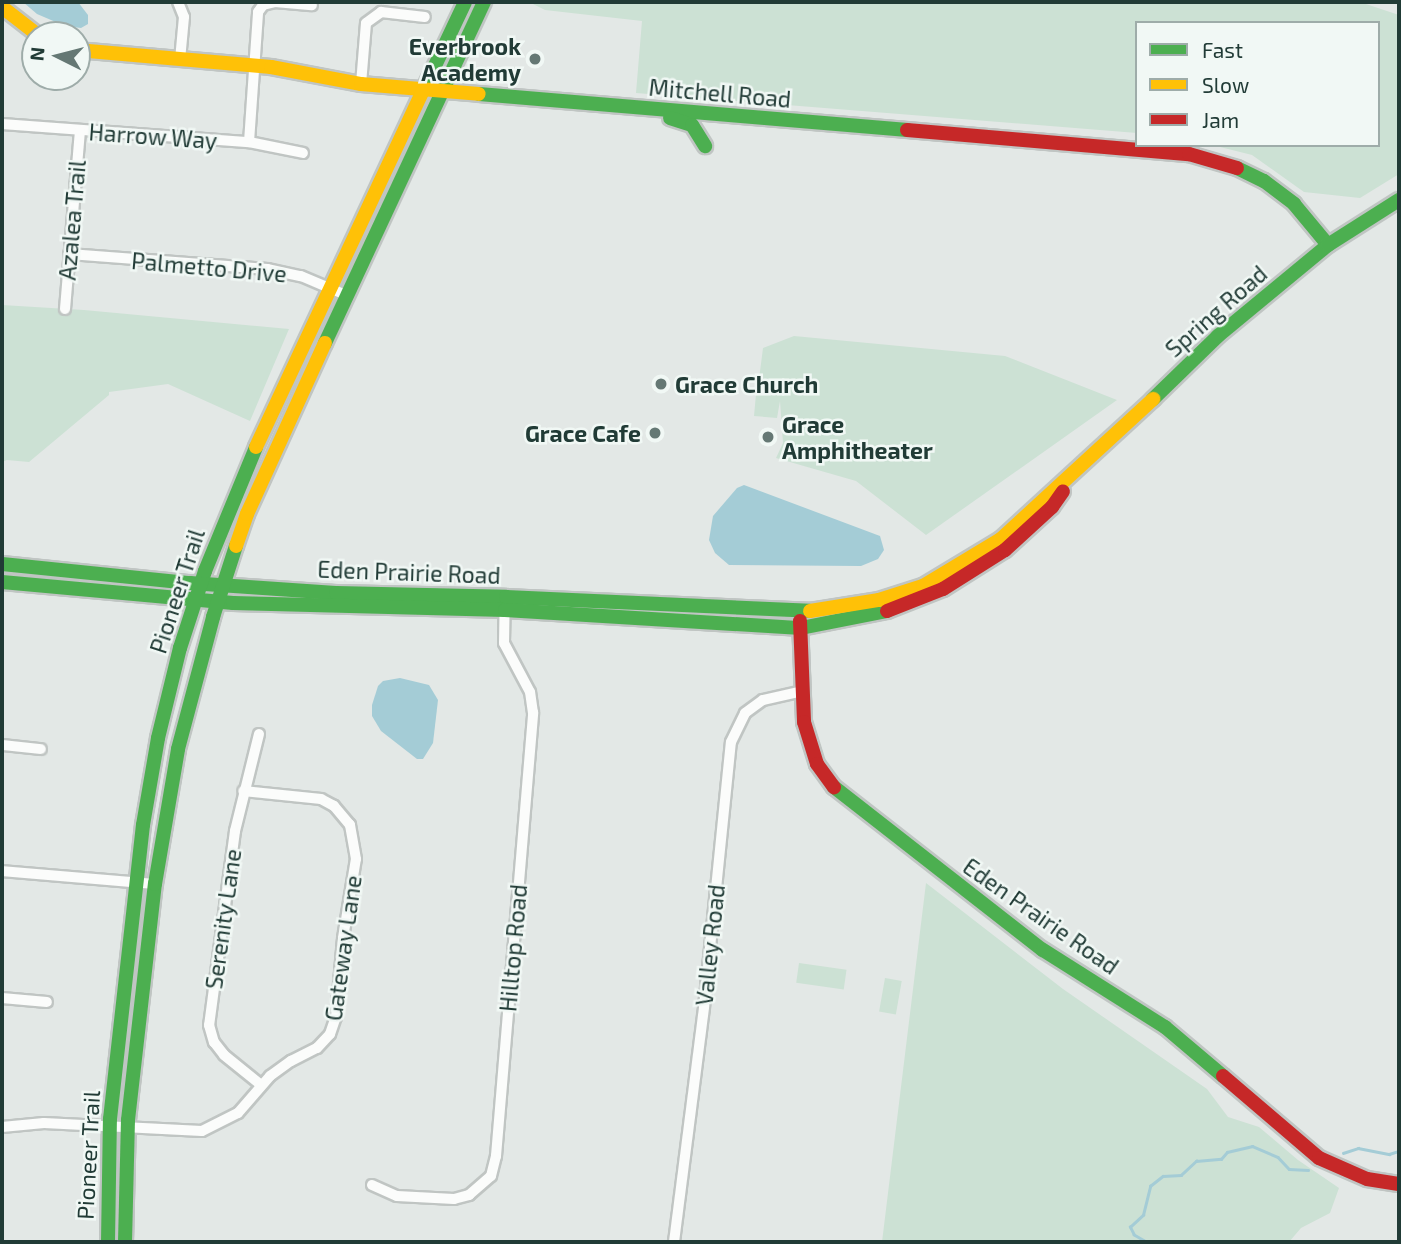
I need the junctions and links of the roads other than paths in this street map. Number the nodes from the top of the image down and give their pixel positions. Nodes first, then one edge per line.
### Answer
1 (178, 2) edge
2 (465, 2) edge
3 (484, 2) edge
4 (312, 5) dead end
5 (4, 13) edge
6 (425, 17) dead end
7 (21, 24) edge
8 (91, 51) edge
9 (180, 60) junction
10 (252, 66) junction
11 (361, 84) junction
12 (421, 89) junction
13 (441, 90) junction
14 (638, 109) junction
15 (2, 124) edge
16 (80, 131) junction
17 (249, 142) junction
18 (705, 146) dead end
19 (303, 153) dead end
20 (1399, 200) edge
21 (1328, 245) junction
22 (69, 254) junction
23 (330, 288) junction
24 (346, 295) junction
25 (65, 309) dead end
26 (1076, 473) junction
27 (2, 564) edge
28 (2, 582) edge
29 (201, 584) junction
30 (223, 586) junction
31 (196, 600) junction
32 (217, 602) junction
33 (505, 604) junction
34 (800, 612) junction
35 (801, 628) junction
36 (803, 691) junction
37 (259, 734) dead end
38 (2, 745) edge
39 (41, 749) dead end
40 (243, 791) junction
41 (2, 871) edge
42 (136, 883) junction
43 (155, 884) junction
44 (2, 998) edge
45 (47, 1002) dead end
46 (261, 1086) junction
47 (2, 1127) edge
48 (110, 1128) junction
49 (127, 1129) junction
50 (1399, 1184) edge
51 (372, 1185) dead end
52 (108, 1242) edge
53 (125, 1242) edge
54 (674, 1242) edge

1 - 9 street
2 - 12 main road, Pioneer Trail
3 - 13 main road, Pioneer Trail
4 - 10 street
5 - 7 main road
6 - 11 street
8 - 9 main road, Mitchell Road
9 - 10 main road, Mitchell Road
10 - 11 main road, Mitchell Road
10 - 17 street
11 - 12 main road, Mitchell Road
12 - 13 main road, Mitchell Road
12 - 23 main road, Pioneer Trail
13 - 14 main road, Mitchell Road
13 - 24 main road, Pioneer Trail
14 - 18 main road
14 - 21 main road, Mitchell Road
15 - 16 street, Harrow Way
16 - 17 street, Harrow Way
16 - 22 street, Azalea Trail
17 - 19 street, Harrow Way
20 - 21 main road, Spring Road
21 - 26 main road, Spring Road
22 - 23 street, Palmetto Drive
22 - 25 street, Azalea Trail
23 - 24 street, Palmetto Drive
23 - 29 main road, Pioneer Trail
24 - 30 main road, Pioneer Trail
26 - 34 main road, Spring Road
26 - 35 main road, Spring Road
27 - 29 main road, Eden Prairie Road
28 - 31 main road, Eden Prairie Road
29 - 30 main road, Eden Prairie Road
29 - 31 main road, Pioneer Trail
30 - 32 main road, Pioneer Trail
30 - 33 main road, Eden Prairie Road
31 - 32 main road, Eden Prairie Road
31 - 42 main road, Pioneer Trail
32 - 33 main road, Eden Prairie Road
32 - 43 main road, Pioneer Trail
33 - 34 main road, Eden Prairie Road
33 - 35 main road, Eden Prairie Road
33 - 51 street, Hilltop Road
34 - 35 main road, Eden Prairie Road
35 - 36 main road, Eden Prairie Road
36 - 50 main road, Eden Prairie Road
36 - 54 street, Valley Road
37 - 40 street, Serenity Lane
38 - 39 street
40 - 46 street, Serenity Lane
40 - 46 street, Gateway Lane
41 - 42 street
42 - 43 street
42 - 48 main road, Pioneer Trail
43 - 49 main road, Pioneer Trail
44 - 45 street
46 - 49 street, Gateway Lane
47 - 48 street, Gateway Lane
48 - 49 street, Gateway Lane
48 - 52 main road, Pioneer Trail
49 - 53 main road, Pioneer Trail

